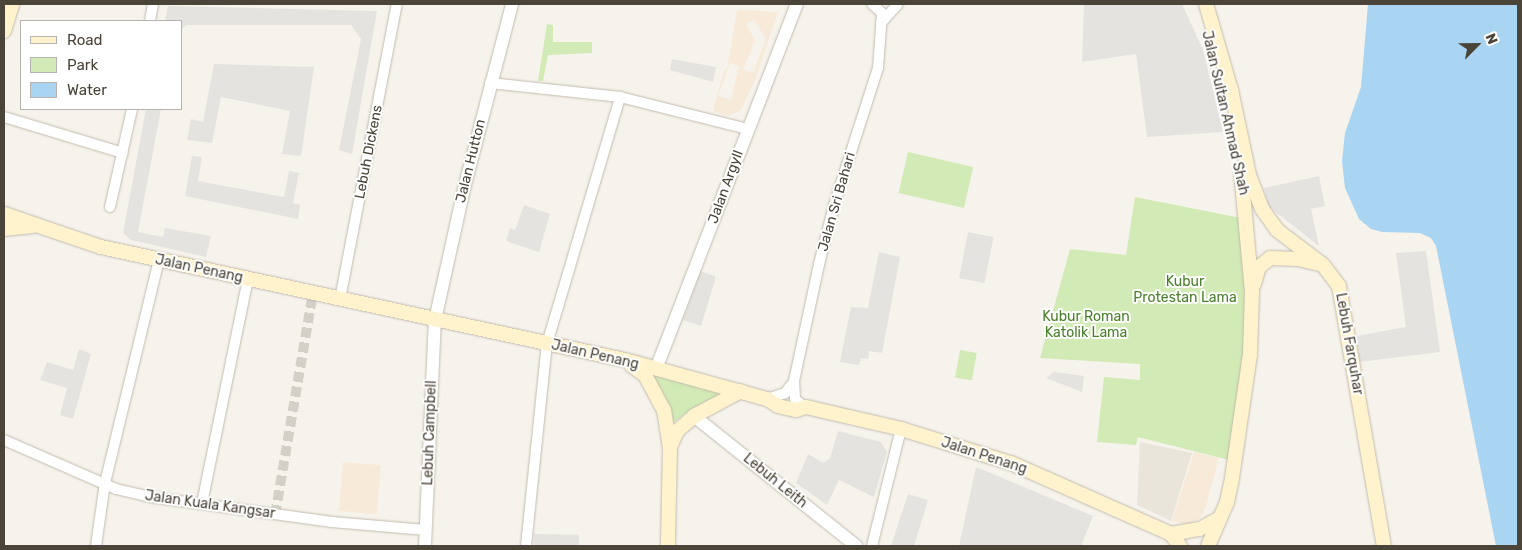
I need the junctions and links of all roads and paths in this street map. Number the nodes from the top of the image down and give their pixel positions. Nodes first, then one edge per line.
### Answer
1 (12, 4) edge
2 (153, 4) edge
3 (397, 4) edge
4 (512, 4) edge
5 (797, 4) edge
6 (872, 4) edge
7 (898, 4) edge
8 (1199, 4) edge
9 (150, 20) edge
10 (881, 24) junction
11 (4, 31) edge
12 (490, 83) junction
13 (620, 97) junction
14 (132, 110) edge
15 (4, 117) edge
16 (747, 129) junction
17 (124, 153) junction
18 (1249, 175) joint
19 (110, 207) dead end
20 (4, 214) edge
21 (34, 226) junction
22 (4, 229) edge
23 (159, 260) junction
24 (1322, 265) junction
25 (248, 279) junction
26 (1252, 292) junction
27 (340, 299) junction
28 (435, 320) junction
29 (547, 344) junction
30 (624, 360) junction
31 (656, 370) junction
32 (794, 381) junction
33 (741, 391) junction
34 (768, 398) junction
35 (804, 407) junction
36 (694, 416) junction
37 (901, 430) junction
38 (4, 440) edge
39 (670, 447) junction
40 (105, 483) junction
41 (202, 503) junction
42 (1220, 518) junction
43 (426, 530) junction
44 (1171, 534) junction
45 (96, 546) edge
46 (425, 546) edge
47 (526, 546) edge
48 (668, 546) edge
49 (856, 546) edge
50 (872, 546) edge
51 (1180, 546) edge
52 (1208, 546) edge
53 (1384, 546) edge

1 - 11 main road
2 - 9 street
3 - 27 street, Lebuh Dickens
4 - 12 street, Jalan Hutton
5 - 16 street, Jalan Argyll
6 - 10 street, Jalan Sri Bahari
7 - 10 street
8 - 18 main road, Jalan Sultan Ahmad Shah
8 - 26 main road, Jalan Sultan Ahmad Shah
10 - 32 street, Jalan Sri Bahari
12 - 13 street
12 - 28 street, Jalan Hutton
13 - 16 street
13 - 29 street
14 - 17 street
15 - 17 street
16 - 31 street, Jalan Argyll
17 - 19 street
18 - 24 main road, Lebuh Farquhar
20 - 21 main road, Jalan Penang
21 - 22 main road
21 - 23 main road, Jalan Penang
23 - 25 main road, Jalan Penang
23 - 40 street
24 - 26 main road
24 - 53 main road, Lebuh Farquhar
25 - 27 main road, Jalan Penang
25 - 41 street
26 - 42 main road, Jalan Sultan Ahmad Shah
27 - 28 main road, Jalan Penang
28 - 29 main road, Jalan Penang
28 - 43 street, Lebuh Campbell
29 - 30 main road, Jalan Penang
29 - 47 street
30 - 31 main road, Jalan Penang
30 - 39 main road
31 - 33 main road, Jalan Penang
32 - 34 street
32 - 35 street, Jalan Sri Bahari
33 - 34 main road, Jalan Penang
33 - 36 main road
34 - 35 main road, Jalan Penang
35 - 37 main road, Jalan Penang
36 - 39 main road
36 - 49 street, Lebuh Leith
37 - 44 main road, Jalan Penang
37 - 50 street
38 - 40 street, Jalan Kuala Kangsar
39 - 48 main road
40 - 41 street, Jalan Kuala Kangsar
40 - 45 street
41 - 43 street, Jalan Kuala Kangsar
42 - 44 main road
42 - 52 main road, Jalan Sultan Ahmad Shah
43 - 46 street, Lebuh Campbell
44 - 51 main road, Jalan Penang

